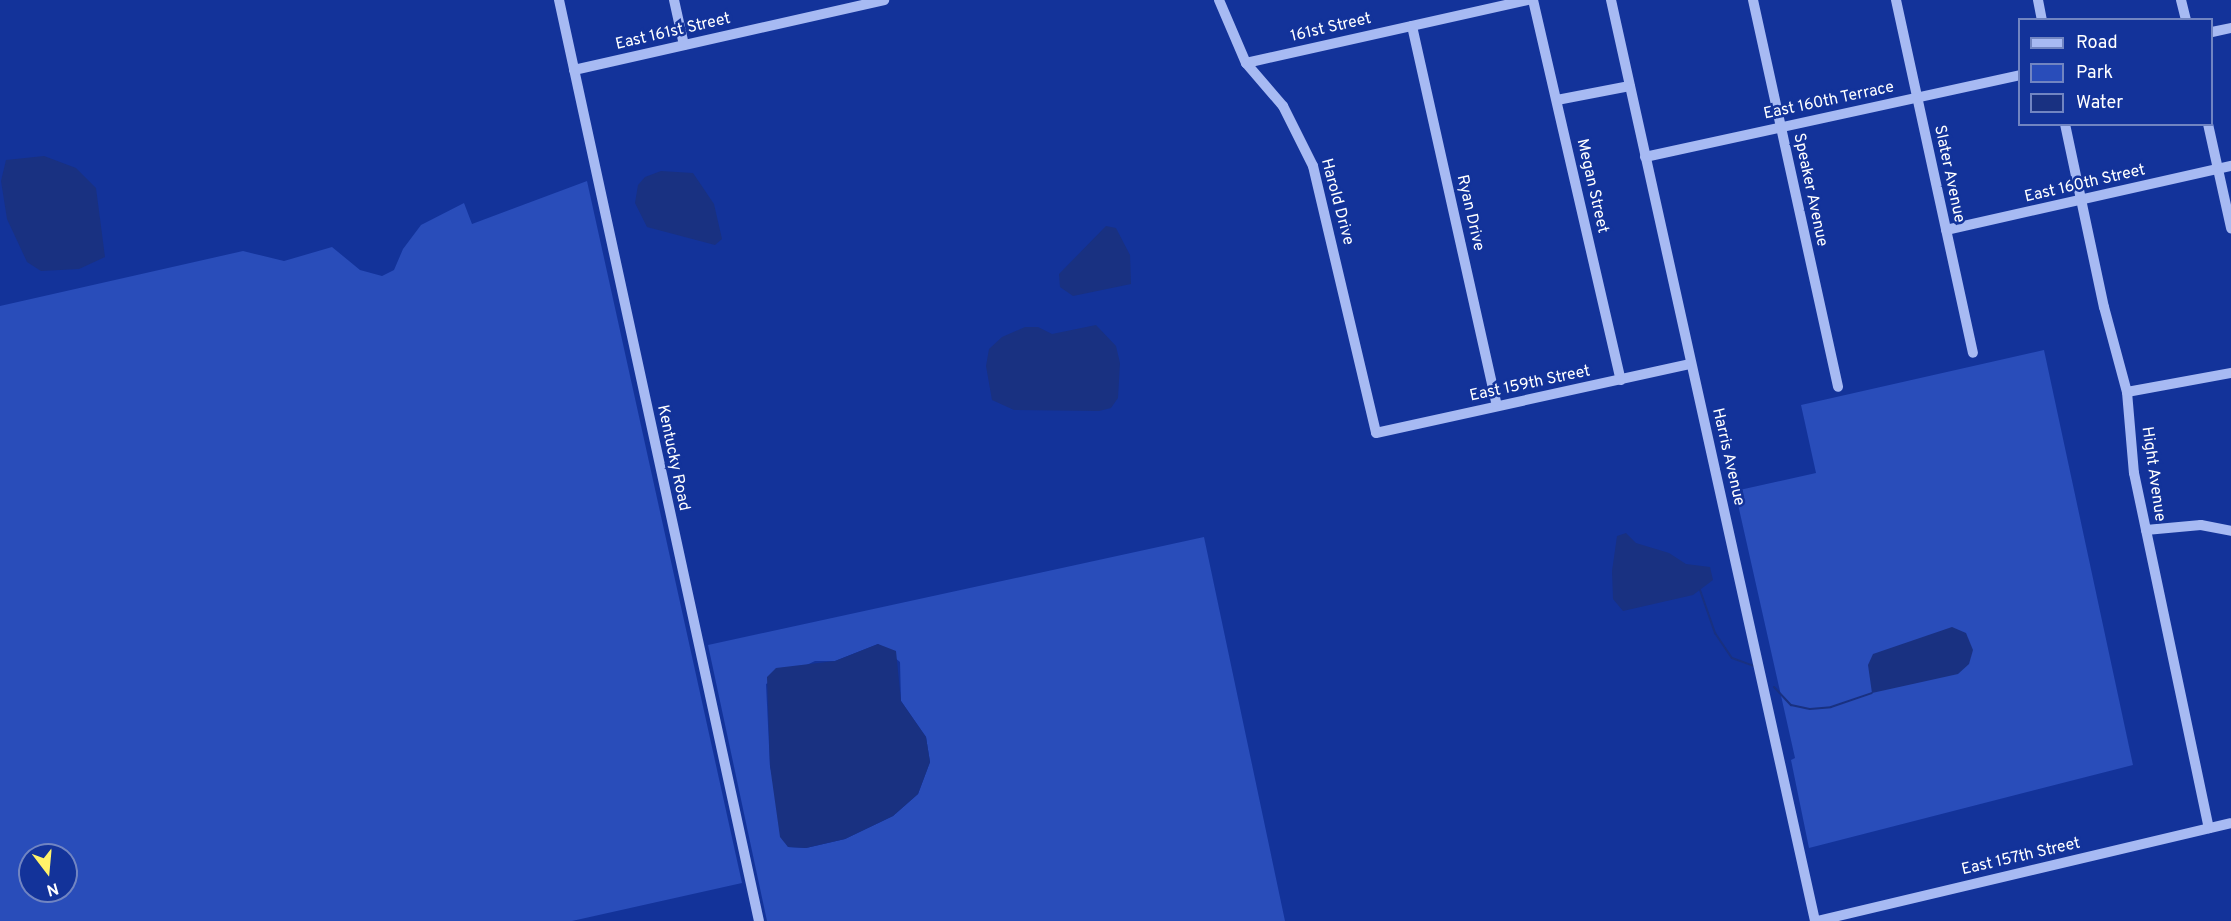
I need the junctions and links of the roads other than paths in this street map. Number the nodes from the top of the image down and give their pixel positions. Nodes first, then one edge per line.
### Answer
1 (559, 0) edge
2 (674, 0) edge
3 (884, 0) edge
4 (1219, 0) edge
5 (1531, 0) edge
6 (1611, 0) edge
7 (1753, 0) edge
8 (1896, 0) edge
9 (2038, 0) edge
10 (2181, 0) edge
11 (856, 3) edge
12 (2042, 18) edge
13 (2186, 18) edge
14 (1412, 26) junction
15 (2231, 28) edge
16 (2213, 32) edge
17 (684, 45) junction
18 (1246, 63) junction
19 (574, 70) junction
20 (2018, 75) edge
21 (1630, 86) junction
22 (1917, 98) junction
23 (1557, 100) junction
24 (2065, 126) edge
25 (2208, 126) edge
26 (1781, 127) junction
27 (1646, 157) junction
28 (2231, 166) edge
29 (2218, 169) junction
30 (2081, 200) junction
31 (2231, 228) edge
32 (1946, 230) junction
33 (1973, 353) dead end
34 (1691, 364) junction
35 (2231, 373) edge
36 (1621, 380) junction
37 (1838, 387) dead end
38 (2127, 392) junction
39 (1497, 406) junction
40 (1376, 434) joint
41 (2146, 530) junction
42 (2231, 531) edge
43 (2231, 823) edge
44 (2209, 828) junction
45 (759, 921) edge
46 (1816, 921) edge

1 - 19 street, Kentucky Road
2 - 17 street
3 - 11 street, East 161st Street
4 - 18 street, Harold Drive
5 - 14 street, 161st Street
5 - 23 street, Megan Street
6 - 21 street, Harris Avenue
7 - 26 street, Speaker Avenue
8 - 22 street, Slater Avenue
9 - 12 street
10 - 13 street
11 - 17 street, East 161st Street
14 - 18 street, 161st Street
14 - 39 street, Ryan Drive
15 - 16 street
17 - 19 street, East 161st Street
18 - 40 street, Harold Drive
19 - 45 street, Kentucky Road
20 - 22 street, East 160th Terrace
21 - 23 street
21 - 27 street, Harris Avenue
22 - 26 street, East 160th Terrace
22 - 32 street, Slater Avenue
23 - 36 street, Megan Street
24 - 30 street, Hight Avenue
25 - 29 street
26 - 27 street, East 160th Terrace
26 - 37 street, Speaker Avenue
27 - 34 street, Harris Avenue
28 - 29 street, East 160th Street
29 - 30 street, East 160th Street
29 - 31 street
30 - 32 street, East 160th Street
30 - 38 street, Hight Avenue
32 - 33 street, Slater Avenue
34 - 36 street, East 159th Street
34 - 46 street, Harris Avenue
35 - 38 street
36 - 39 street, East 159th Street
38 - 41 street, Hight Avenue
39 - 40 street, East 159th Street
41 - 42 street
41 - 44 street, Hight Avenue
43 - 44 street, East 157th Street
44 - 46 street, East 157th Street

